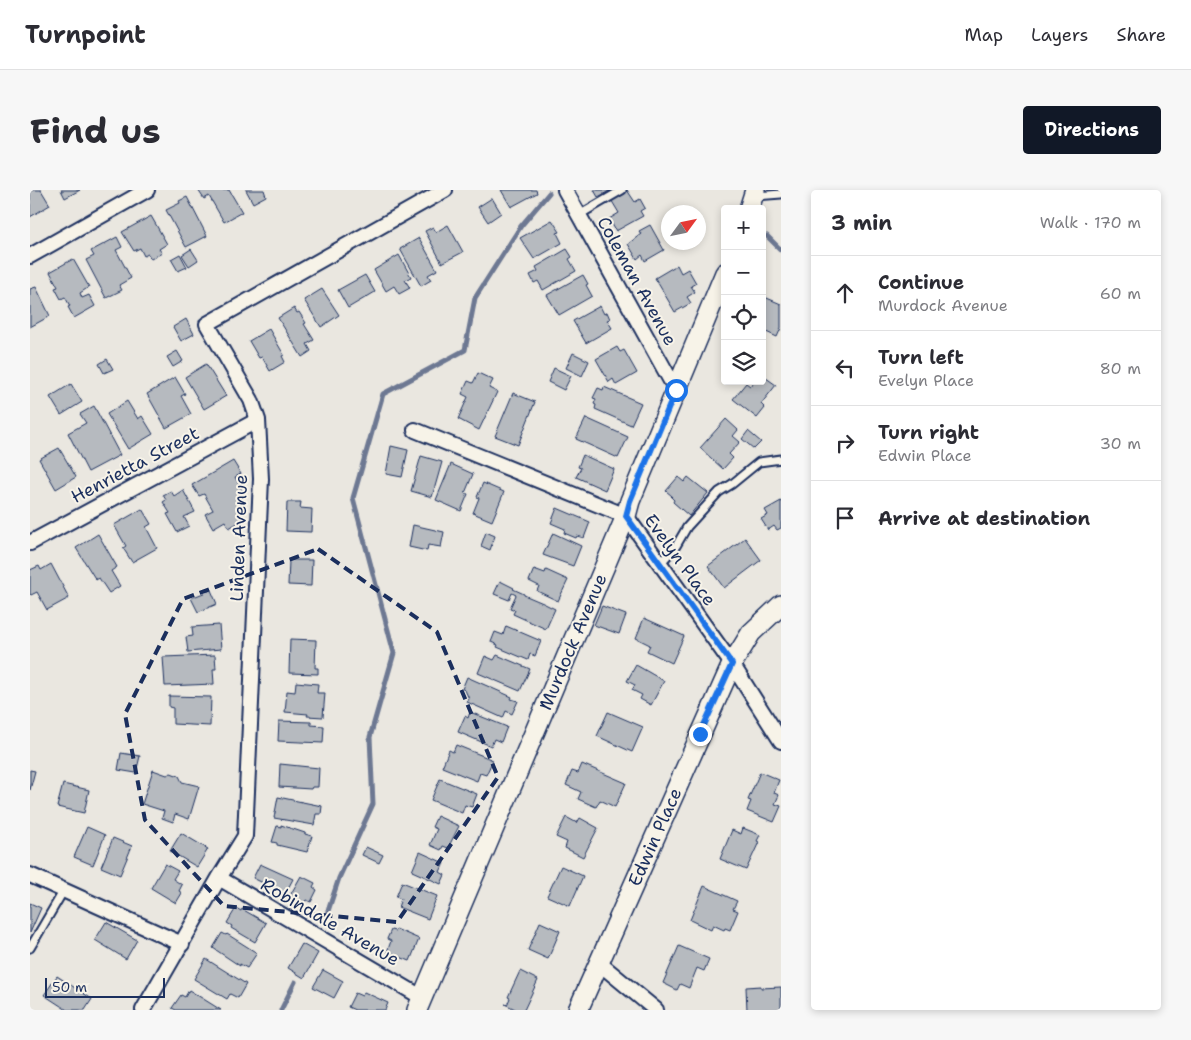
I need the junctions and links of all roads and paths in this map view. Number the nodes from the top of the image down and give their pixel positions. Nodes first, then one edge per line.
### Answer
1 (147, 190) edge
2 (444, 190) edge
3 (565, 190) edge
4 (622, 190) edge
5 (781, 194) edge
6 (752, 198) edge
7 (579, 214) junction
8 (30, 256) edge
9 (721, 283) edge
10 (676, 390) junction
11 (258, 420) junction
12 (415, 430) dead end
13 (781, 459) edge
14 (626, 516) junction
15 (30, 543) edge
16 (660, 564) junction
17 (781, 605) edge
18 (732, 664) junction
19 (781, 741) edge
20 (30, 875) edge
21 (219, 878) junction
22 (64, 890) junction
23 (182, 944) junction
24 (30, 948) edge
25 (599, 963) junction
26 (420, 1004) edge
27 (143, 1010) edge
28 (578, 1010) edge
29 (656, 1010) edge

1 - 8 street
2 - 11 street, Linden Avenue
3 - 7 street, Coleman Avenue
4 - 7 lane
5 - 6 lane
7 - 10 street, Coleman Avenue
9 - 10 street, Murdock Avenue
10 - 14 street, Murdock Avenue
11 - 15 street, Henrietta Street
11 - 21 street, Linden Avenue
12 - 14 street, Evelyn Place
13 - 16 lane
14 - 16 street, Evelyn Place
14 - 26 street, Murdock Avenue
16 - 18 street, Evelyn Place
17 - 18 street, Edwin Place
18 - 19 street, Evelyn Place
18 - 25 street, Edwin Place
20 - 22 street
21 - 23 street, Linden Avenue
21 - 26 street, Robindale Avenue
22 - 23 street
22 - 24 lane
23 - 27 street, Linden Avenue
25 - 28 street, Edwin Place
25 - 29 street

